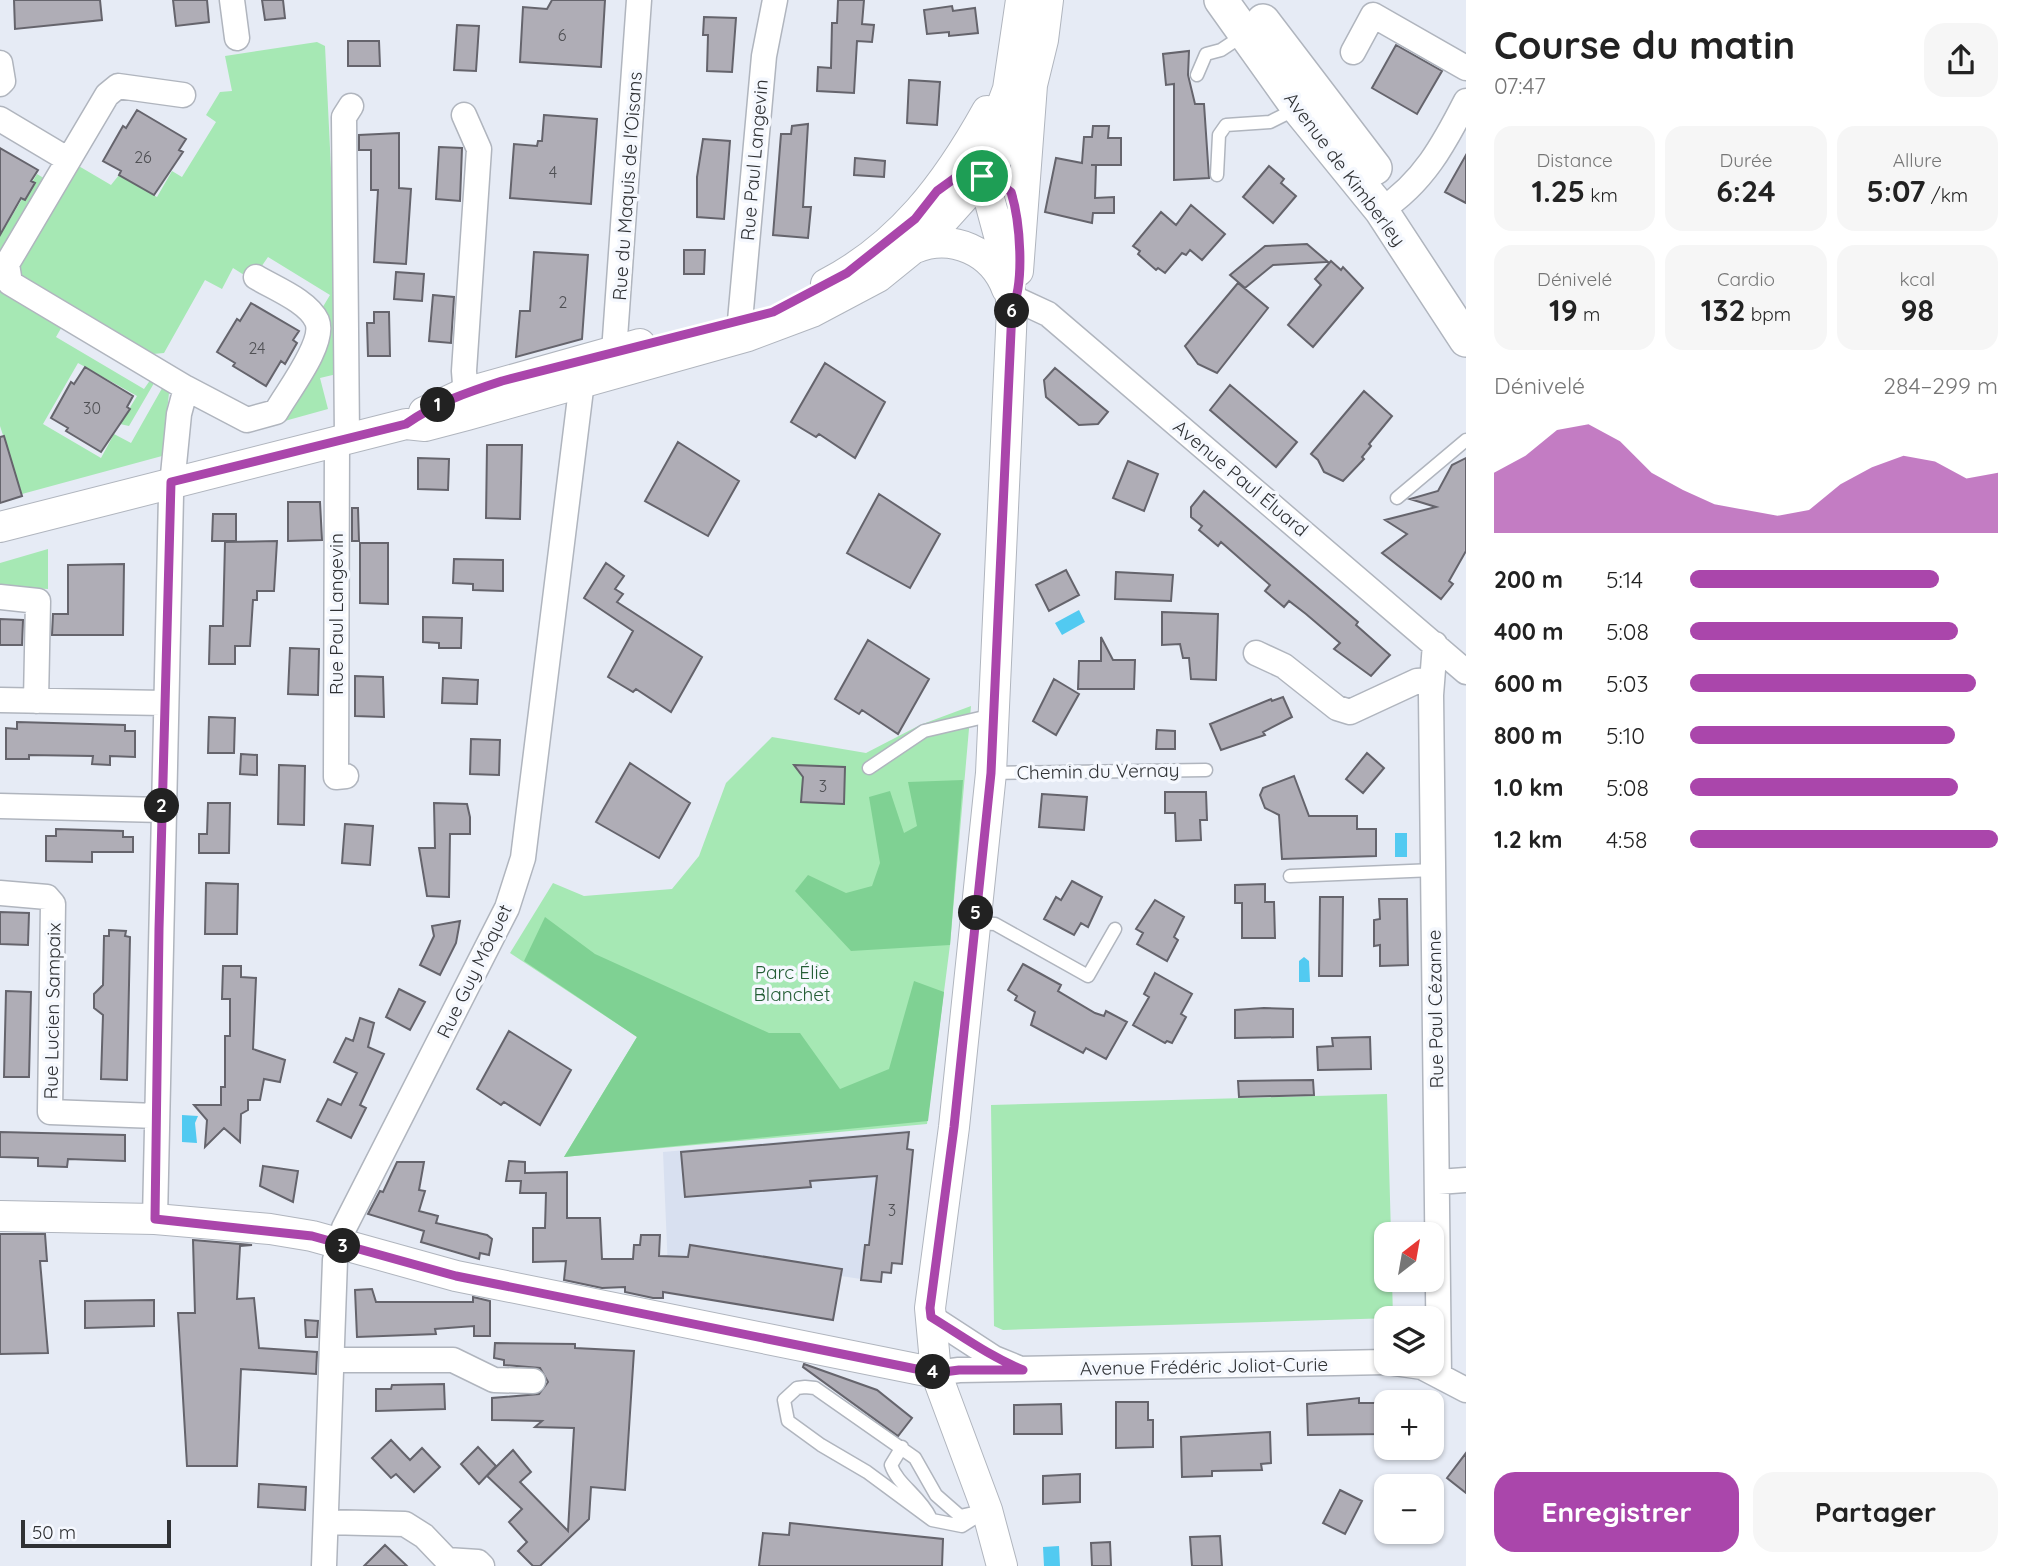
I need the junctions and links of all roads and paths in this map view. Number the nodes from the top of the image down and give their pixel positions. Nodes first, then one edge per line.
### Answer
1 (232, 0) edge
2 (639, 0) edge
3 (775, 0) edge
4 (1021, 0) edge
5 (1048, 0) edge
6 (1221, 0) edge
7 (1247, 0) edge
8 (1246, 34) junction
9 (237, 38) dead end
10 (1353, 51) dead end
11 (1011, 56) junction
12 (0, 63) edge
13 (1466, 68) edge
14 (1197, 75) dead end
15 (0, 84) edge
16 (1032, 85) junction
17 (183, 95) dead end
18 (1466, 101) edge
19 (351, 106) dead end
20 (1298, 108) junction
21 (464, 115) dead end
22 (0, 119) edge
23 (67, 159) junction
24 (1217, 175) dead end
25 (982, 176) junction
26 (937, 191) junction
27 (1390, 204) junction
28 (1019, 247) junction
29 (912, 250) junction
30 (256, 277) dead end
31 (1013, 301) junction
32 (1466, 303) edge
33 (744, 329) junction
34 (1466, 340) edge
35 (614, 361) junction
36 (584, 369) junction
37 (186, 388) junction
38 (466, 404) junction
39 (342, 439) junction
40 (1466, 440) edge
41 (171, 482) junction
42 (1397, 498) dead end
43 (0, 527) edge
44 (0, 597) edge
45 (1435, 643) junction
46 (1256, 653) dead end
47 (1466, 672) edge
48 (1431, 680) junction
49 (0, 700) edge
50 (36, 701) junction
51 (164, 703) junction
52 (994, 715) junction
53 (869, 768) dead end
54 (1206, 770) dead end
55 (991, 773) junction
56 (346, 776) dead end
57 (0, 806) edge
58 (162, 810) junction
59 (1434, 870) junction
60 (1290, 876) dead end
61 (0, 893) edge
62 (975, 923) junction
63 (1115, 929) dead end
64 (156, 1116) junction
65 (1466, 1180) edge
66 (1438, 1182) junction
67 (0, 1216) edge
68 (155, 1219) junction
69 (339, 1244) junction
70 (1439, 1306) edge
71 (931, 1317) junction
72 (334, 1360) junction
73 (1374, 1362) edge
74 (1023, 1370) junction
75 (936, 1373) junction
76 (1441, 1376) edge
77 (533, 1381) dead end
78 (1466, 1390) edge
79 (902, 1447) junction
80 (986, 1510) junction
81 (932, 1520) junction
82 (326, 1522) junction
83 (324, 1566) edge
84 (482, 1566) edge
85 (1002, 1566) edge

1 - 9 street
2 - 35 street, Rue du Maquis de l'Oisans
3 - 33 street, Rue Paul Langevin
4 - 11 street
5 - 16 street
6 - 8 main road, Avenue de Kimberley
7 - 27 main road, Avenue de Kimberley
8 - 14 lane
8 - 20 main road, Avenue de Kimberley
10 - 13 street
11 - 25 street
11 - 26 street
12 - 15 street
16 - 25 street
16 - 28 street
17 - 23 street
18 - 27 street
19 - 39 street, Rue Paul Langevin
20 - 24 lane
20 - 27 main road, Avenue de Kimberley
21 - 38 street
22 - 23 street
23 - 37 street
25 - 26 street
25 - 28 street
25 - 29 street
25 - 31 street
26 - 33 street
27 - 32 main road, Avenue de Kimberley
27 - 34 main road, Avenue de Kimberley
28 - 31 street
29 - 31 street
29 - 33 street
30 - 37 street
31 - 45 street, Avenue Paul Éluard
31 - 52 street
33 - 35 street
35 - 36 street
36 - 38 street
36 - 69 street, Rue Guy Môquet
37 - 41 street
38 - 39 street
39 - 41 street
39 - 56 street, Rue Paul Langevin
40 - 42 lane
41 - 43 street
41 - 51 street
44 - 50 street
45 - 47 street, Avenue Paul Éluard
45 - 48 street, Rue Paul Cézanne
46 - 48 street
48 - 59 street, Rue Paul Cézanne
49 - 50 street
50 - 51 street
51 - 58 street
52 - 53 lane
52 - 55 street
54 - 55 lane, Chemin du Vernay
55 - 62 street
57 - 58 street
58 - 64 street
59 - 60 lane
59 - 66 street, Rue Paul Cézanne
61 - 64 street, Rue Lucien Sampaix
62 - 63 lane
62 - 71 street
64 - 68 street
65 - 66 street
66 - 70 street, Rue Paul Cézanne
67 - 68 street
68 - 69 street
69 - 72 street, Rue Guy Môquet
69 - 75 street
71 - 74 street, Avenue Frédéric Joliot-Curie
71 - 75 street
72 - 77 street
72 - 82 street, Rue Guy Môquet
73 - 74 street, Avenue Frédéric Joliot-Curie
74 - 75 street, Avenue Frédéric Joliot-Curie
75 - 80 street
76 - 78 street
79 - 80 lane
79 - 81 lane
79 - 81 lane
80 - 81 lane
80 - 85 street
82 - 83 street, Rue Guy Môquet
82 - 84 street

